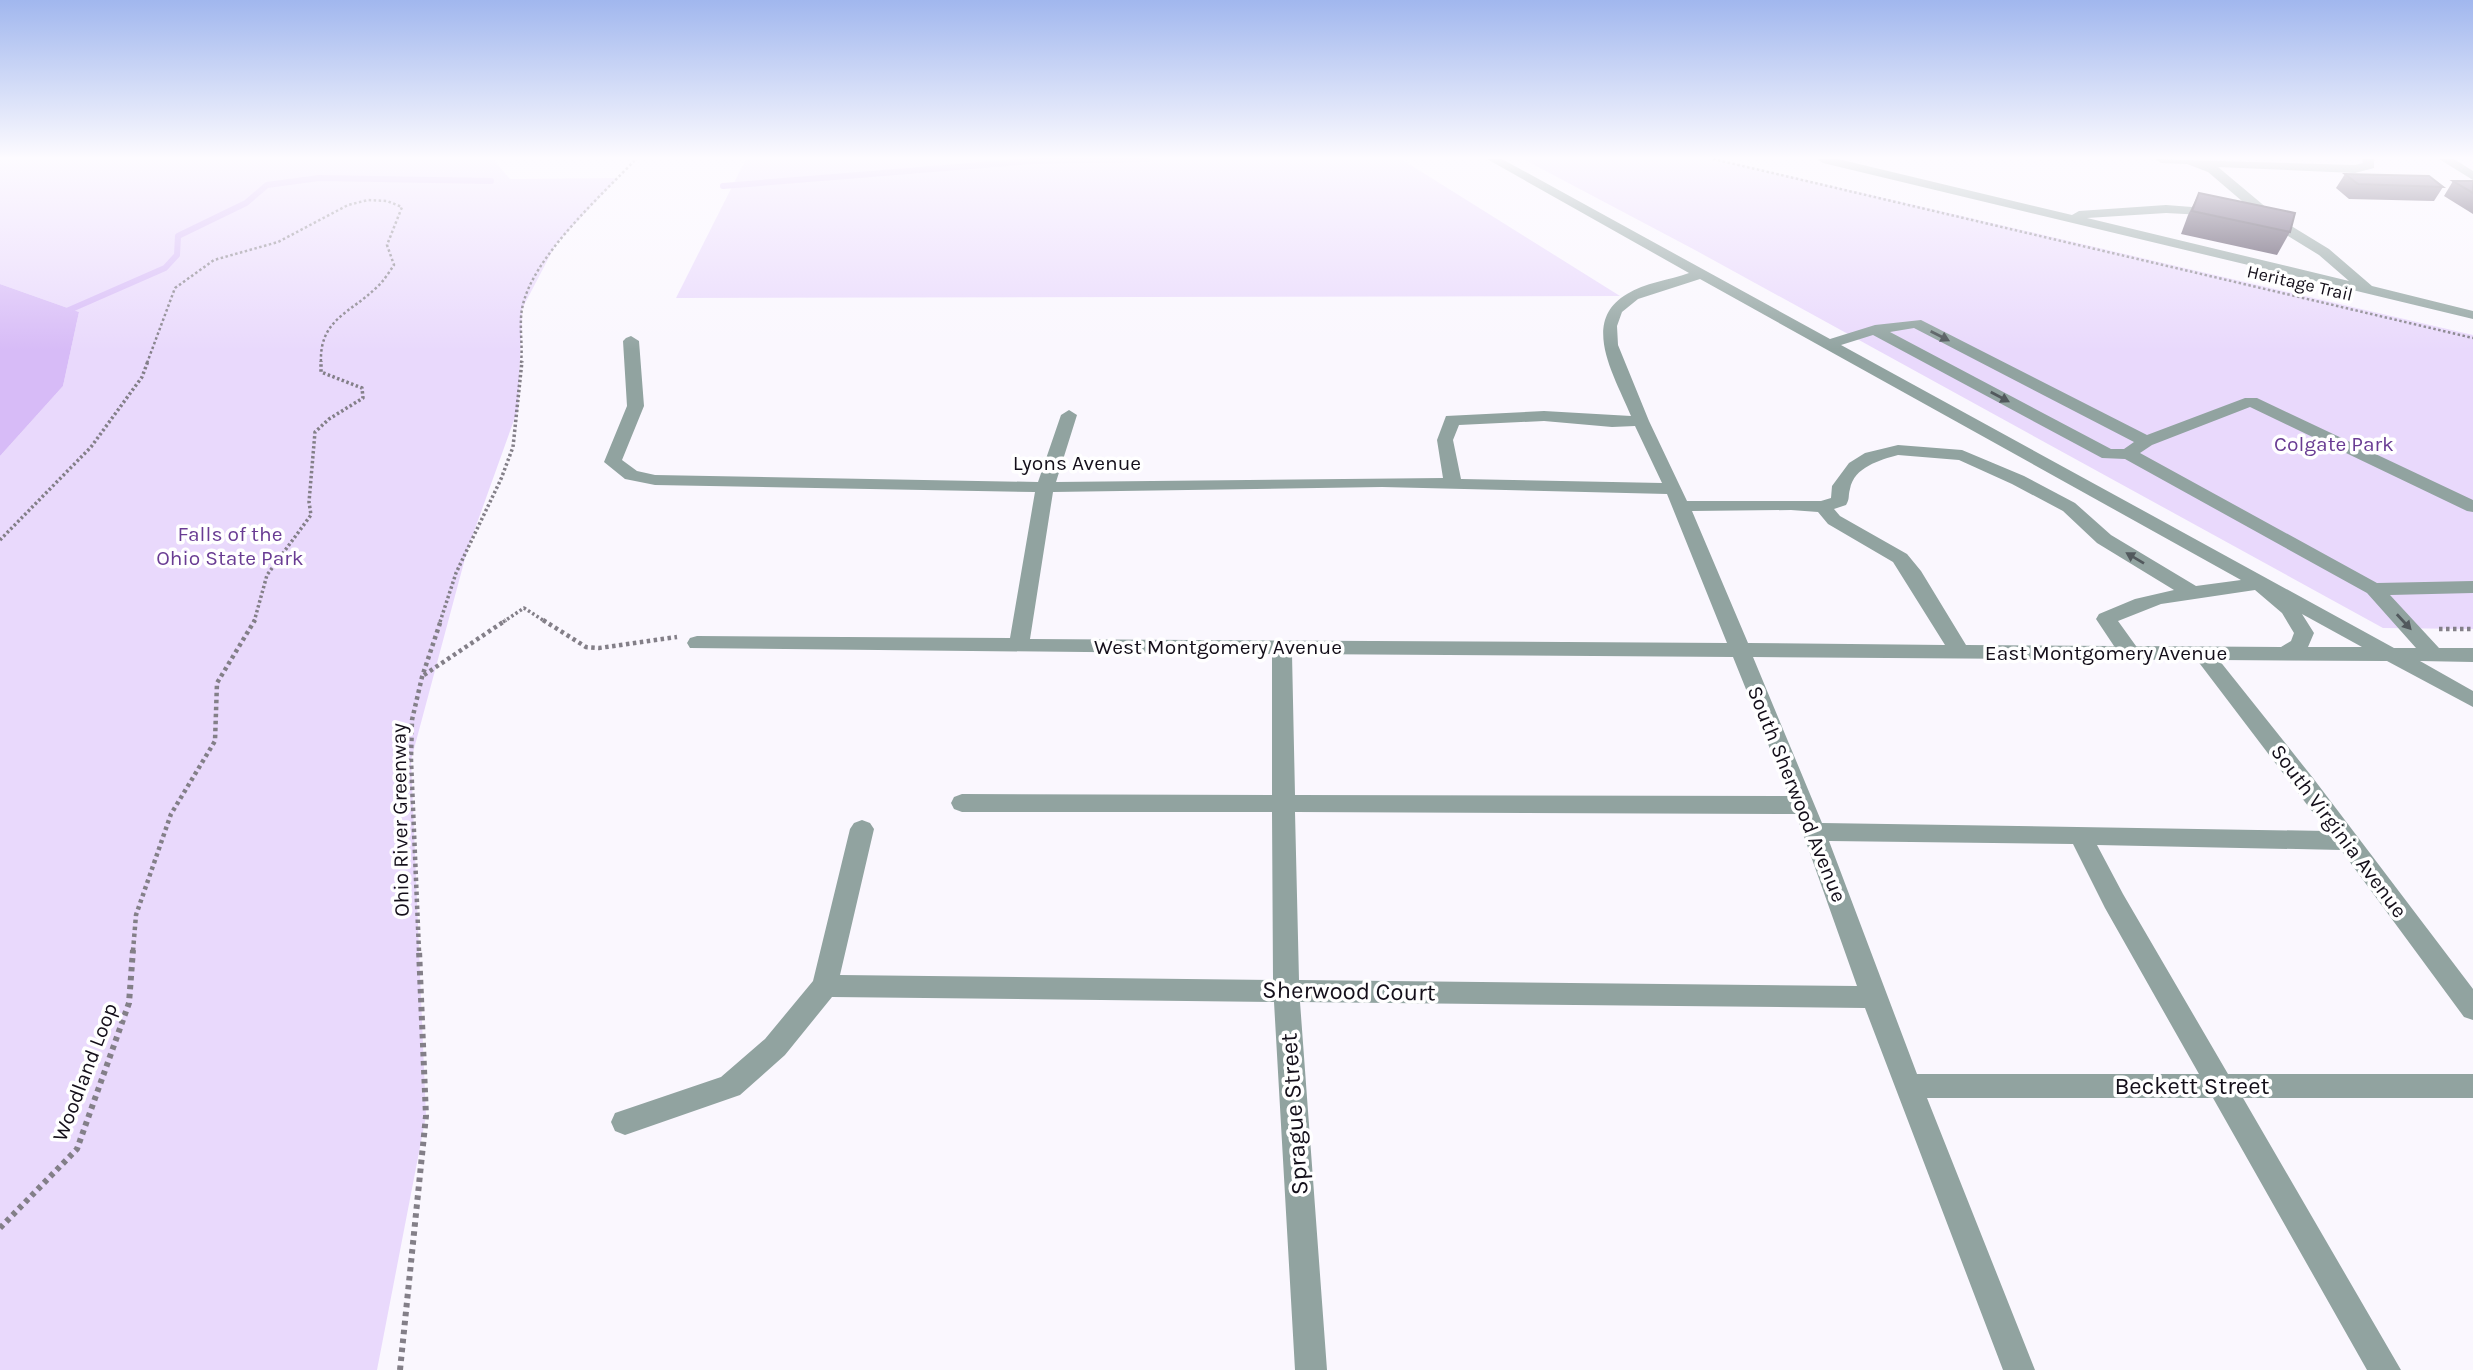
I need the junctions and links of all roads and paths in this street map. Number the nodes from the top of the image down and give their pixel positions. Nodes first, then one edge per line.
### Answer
1 (314, 223) edge
2 (396, 223) edge
3 (575, 223) edge
4 (1609, 223) edge
5 (1984, 223) edge
6 (2086, 223) edge
7 (2277, 223) edge
8 (1702, 274) junction
9 (2371, 292) junction
10 (2473, 316) edge
11 (1875, 330) junction
12 (2473, 338) edge
13 (631, 341) dead end
14 (1828, 344) junction
15 (1069, 415) dead end
16 (1642, 421) junction
17 (2146, 442) junction
18 (2128, 454) junction
19 (1453, 484) junction
20 (1045, 487) junction
21 (1677, 498) junction
22 (1823, 507) junction
23 (2473, 507) edge
24 (0, 540) edge
25 (2259, 583) junction
26 (2473, 587) edge
27 (2374, 589) junction
28 (2193, 593) junction
29 (2431, 628) dead end
30 (2473, 629) edge
31 (697, 643) joint
32 (1019, 646) junction
33 (1282, 648) junction
34 (1740, 651) junction
35 (1960, 652) junction
36 (2130, 653) junction
37 (2203, 654) junction
38 (2284, 654) junction
39 (2391, 654) junction
40 (2434, 654) junction
41 (2473, 655) edge
42 (422, 677) junction
43 (2473, 700) edge
44 (962, 803) dead end
45 (1284, 804) junction
46 (1804, 805) junction
47 (862, 829) dead end
48 (1815, 832) junction
49 (2081, 836) junction
50 (2348, 841) junction
51 (825, 986) junction
52 (1286, 991) junction
53 (1874, 997) junction
54 (2473, 1009) edge
55 (1911, 1086) junction
56 (2221, 1086) junction
57 (2473, 1086) edge
58 (625, 1122) dead end
59 (0, 1228) edge
60 (400, 1370) edge
61 (1311, 1370) edge
62 (2019, 1370) edge
63 (2385, 1370) edge

1 - 24 path, Woodland Loop
2 - 59 path, Woodland Loop
3 - 42 path, Ohio River Greenway
4 - 8 street
5 - 12 path, Heritage Trail
6 - 9 street
7 - 9 street
8 - 14 street
8 - 16 street, South Sherwood Avenue
9 - 10 street
11 - 14 street
11 -> 17 street
11 -> 18 street
13 - 20 street, Lyons Avenue
14 - 25 street
15 - 20 street
16 - 19 street
16 - 21 street, South Sherwood Avenue
17 - 18 street
17 - 23 street
18 - 27 street
19 - 20 street, Lyons Avenue
19 - 21 street, Lyons Avenue
20 - 32 street
21 - 22 street, Lyons Avenue
21 - 34 street, South Sherwood Avenue
28 -> 22 street
22 - 35 street
25 - 28 street
25 - 38 street
25 - 39 street
26 - 27 street
27 -> 40 street
28 - 36 street
29 - 30 path
31 - 32 street, West Montgomery Avenue
31 - 42 path
32 - 33 street, West Montgomery Avenue
33 - 34 street, West Montgomery Avenue
33 - 45 street, Sprague Street
34 - 35 street, East Montgomery Avenue
34 - 46 street, South Sherwood Avenue
35 - 36 street, East Montgomery Avenue
36 - 37 street, East Montgomery Avenue
37 - 38 street, East Montgomery Avenue
37 - 50 street, South Virginia Avenue
38 - 39 street, East Montgomery Avenue
39 - 40 street, East Montgomery Avenue
39 - 43 street
40 - 41 street, East Montgomery Avenue
42 - 60 path, Ohio River Greenway
44 - 45 street
45 - 46 street
45 - 52 street, Sprague Street
46 - 48 street, South Sherwood Avenue
47 - 51 street
48 - 49 street
48 - 53 street, South Sherwood Avenue
49 - 50 street
49 - 56 street
50 - 54 street, South Virginia Avenue
51 - 52 street, Sherwood Court
51 - 58 street
52 - 53 street, Sherwood Court
52 - 61 street, Sprague Street
53 - 55 street, South Sherwood Avenue
55 - 56 street, Beckett Street
55 - 62 street, South Sherwood Avenue
56 - 57 street, Beckett Street
56 - 63 street

